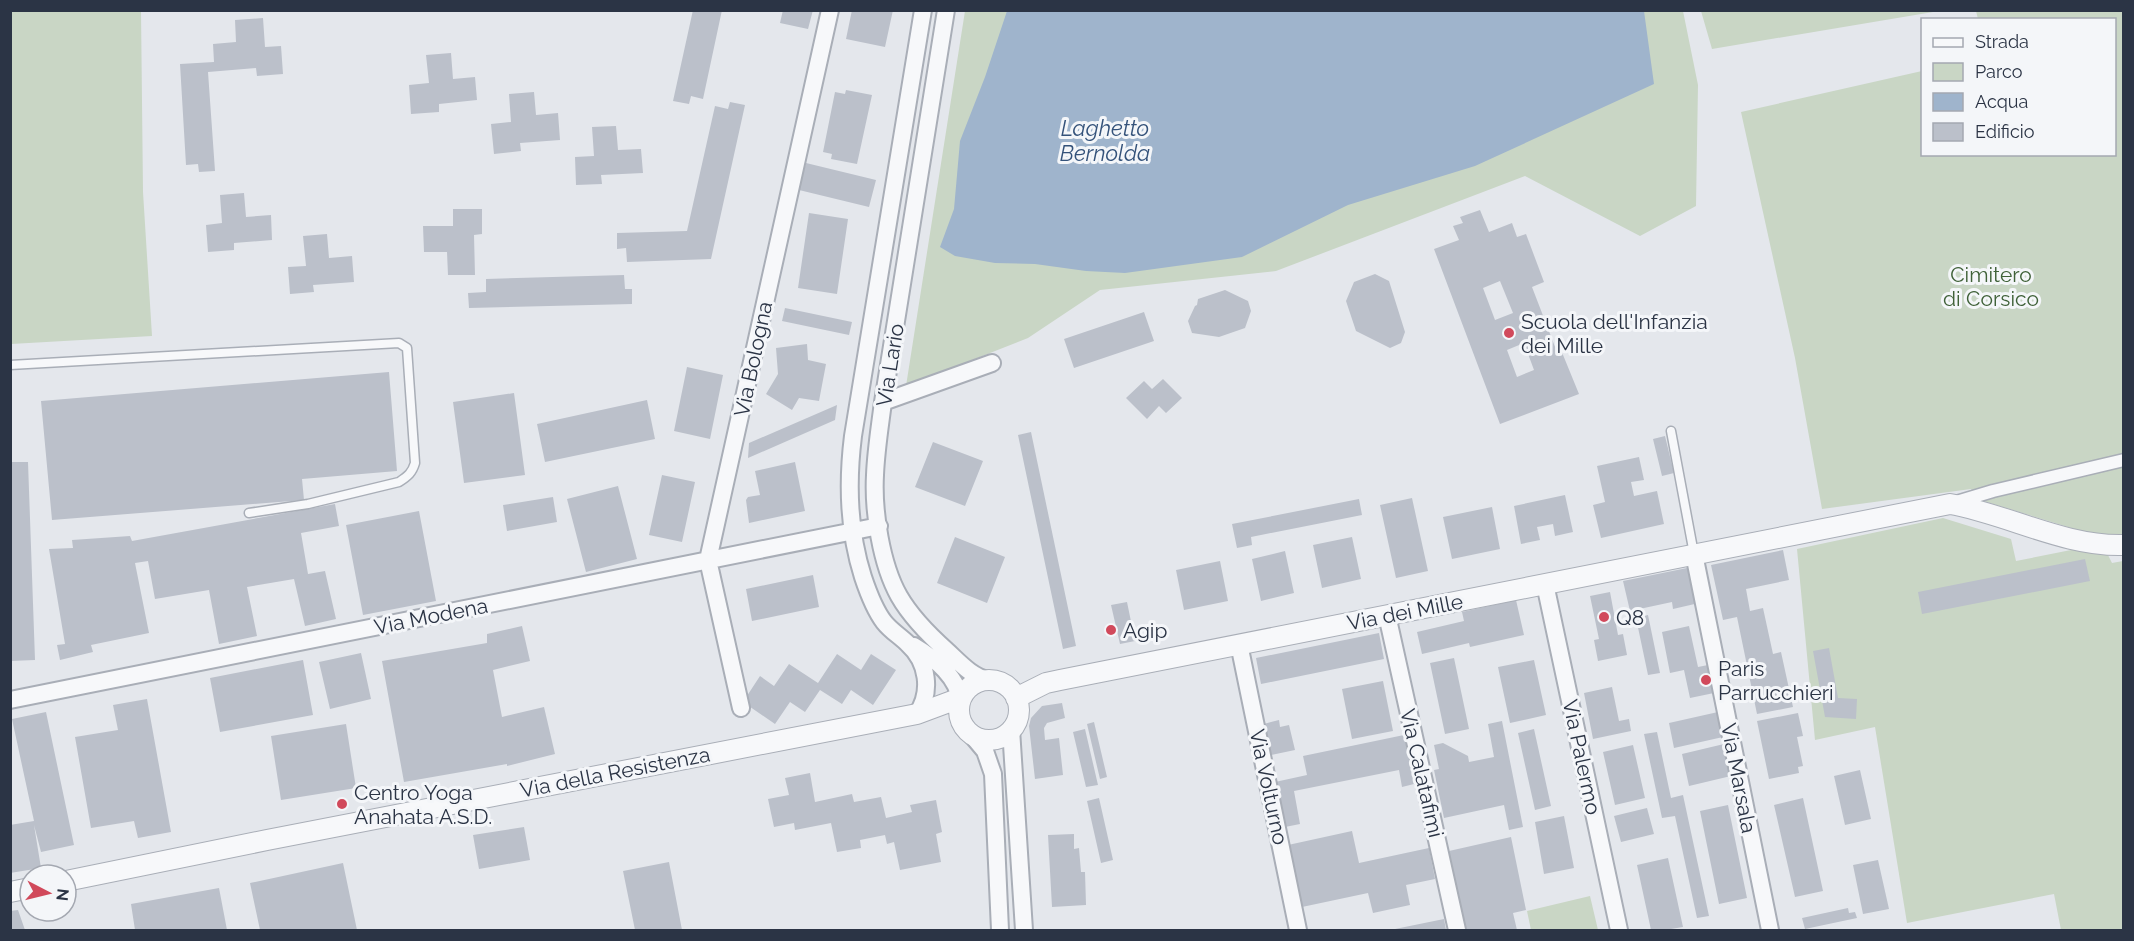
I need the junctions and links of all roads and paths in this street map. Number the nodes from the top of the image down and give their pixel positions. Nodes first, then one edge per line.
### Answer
1 (830, 10) edge
2 (923, 10) edge
3 (946, 10) edge
4 (992, 363) dead end
5 (10, 365) edge
6 (884, 402) junction
7 (1671, 430) dead end
8 (2124, 460) edge
9 (1950, 504) junction
10 (249, 513) dead end
11 (879, 526) junction
12 (852, 531) junction
13 (2124, 545) edge
14 (1694, 555) junction
15 (708, 560) junction
16 (1545, 584) junction
17 (1387, 615) junction
18 (901, 638) junction
19 (1239, 644) junction
20 (988, 680) junction
21 (1016, 698) junction
22 (961, 699) junction
23 (10, 700) edge
24 (741, 708) dead end
25 (917, 714) junction
26 (1011, 729) junction
27 (970, 733) junction
28 (78, 879) edge
29 (1000, 930) edge
30 (1024, 930) edge
31 (1298, 930) edge
32 (1458, 930) edge
33 (1619, 930) edge
34 (1770, 930) edge

1 - 15 street, Via Bologna
2 - 12 street, Via Lario
3 - 6 street, Via Lario
4 - 6 street
5 - 10 lane
6 - 11 street, Via Lario
7 - 14 lane
8 - 9 street
9 - 13 street
9 - 14 street, Via dei Mille
11 - 12 street, Via Modena
11 - 20 street, Via Lario
12 - 15 street, Via Modena
12 - 18 street, Via Lario
14 - 16 street, Via dei Mille
14 - 34 street, Via Marsala
15 - 23 street, Via Modena
15 - 24 street, Via Bologna
16 - 17 street, Via dei Mille
16 - 33 street, Via Palermo
17 - 19 street, Via dei Mille
17 - 32 street, Via Calatafimi
18 - 22 street, Via Lario
18 - 25 street, Via Lario
19 - 21 street, Via dei Mille
19 - 31 street, Via Volturno
20 - 21 street
20 - 22 street
21 - 26 street
22 - 25 street, Via della Resistenza
22 - 27 street
25 - 27 street, Via della Resistenza
25 - 28 street, Via della Resistenza
26 - 27 street
26 - 30 street
27 - 29 street

